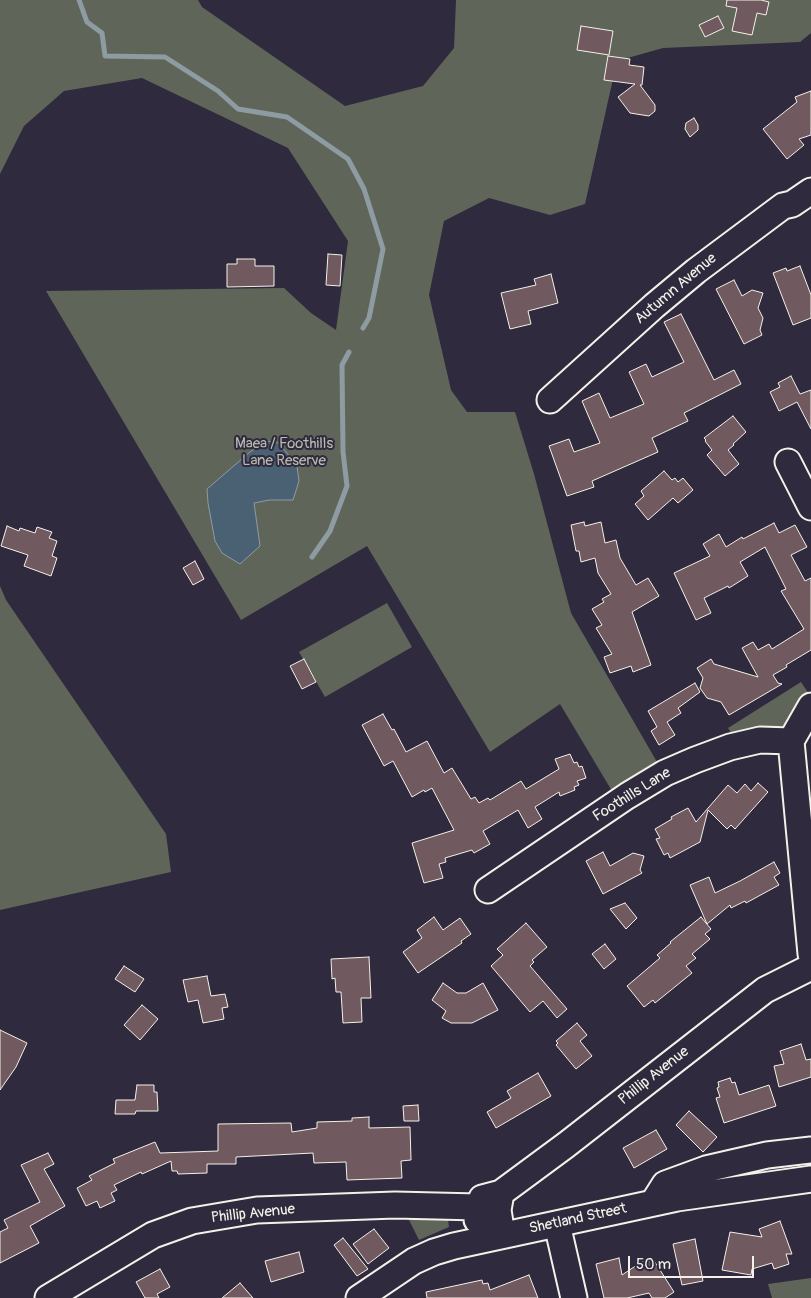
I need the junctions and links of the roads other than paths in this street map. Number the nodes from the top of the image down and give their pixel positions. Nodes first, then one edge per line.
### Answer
1 (811, 191) edge
2 (550, 400) dead end
3 (788, 462) dead end
4 (811, 507) edge
5 (811, 706) edge
6 (792, 741) junction
7 (488, 890) dead end
8 (811, 954) edge
9 (811, 967) edge
10 (811, 1150) edge
11 (811, 1179) edge
12 (502, 1193) junction
13 (654, 1203) junction
14 (478, 1207) junction
15 (557, 1224) junction
16 (502, 1235) junction
17 (475, 1240) junction
18 (48, 1298) edge
19 (359, 1298) edge
20 (574, 1298) edge

1 - 2 street, Autumn Avenue
3 - 4 street
5 - 6 street
6 - 7 street, Foothills Lane
6 - 8 street
9 - 12 street, Phillip Avenue
10 - 13 street
11 - 13 street, Shetland Street
12 - 14 street, Phillip Avenue
12 - 16 street
13 - 15 street, Shetland Street
14 - 17 street
14 - 18 street, Phillip Avenue
15 - 16 street, Shetland Street
15 - 20 street
16 - 17 street, Shetland Street
17 - 19 street, Shetland Street

